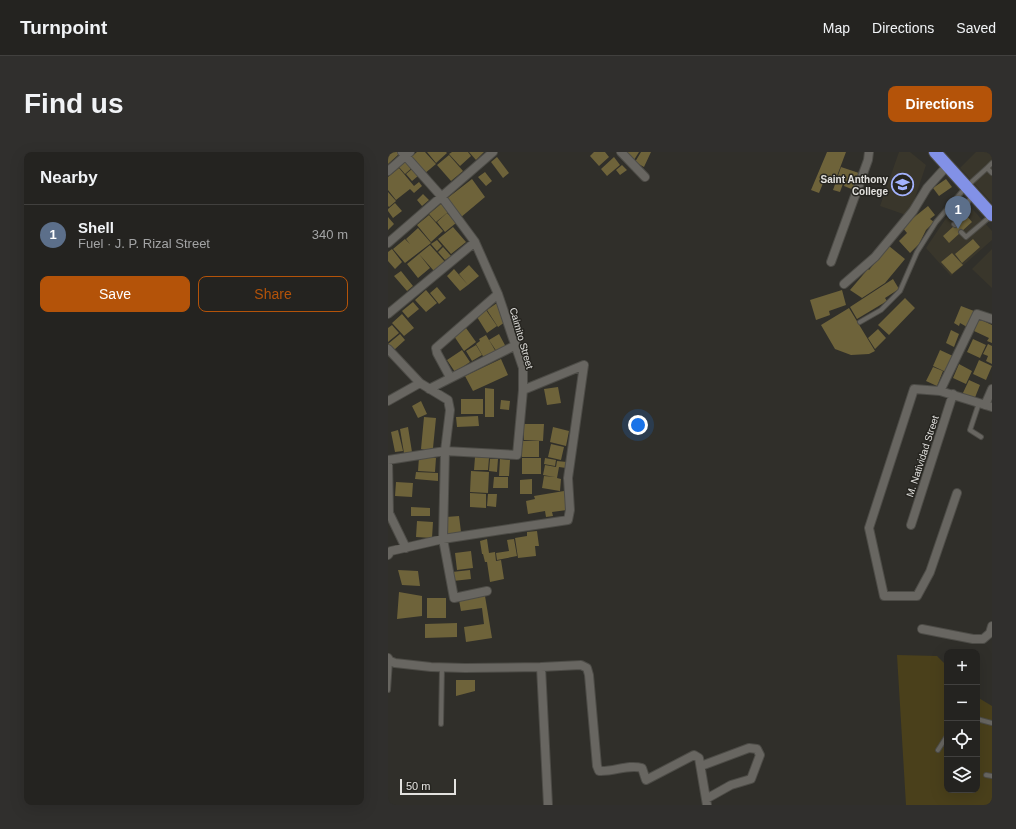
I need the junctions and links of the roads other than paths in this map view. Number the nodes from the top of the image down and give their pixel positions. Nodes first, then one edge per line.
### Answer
1 (494, 152) edge
2 (622, 152) edge
3 (869, 152) edge
4 (935, 152) edge
5 (406, 153) edge
6 (992, 163) edge
7 (947, 166) junction
8 (987, 168) junction
9 (388, 171) edge
10 (992, 173) edge
11 (645, 177) dead end
12 (970, 191) junction
13 (441, 196) junction
14 (992, 215) edge
15 (955, 225) dead end
16 (961, 232) dead end
17 (475, 242) junction
18 (388, 243) edge
19 (831, 262) dead end
20 (844, 284) dead end
21 (498, 294) junction
22 (388, 314) edge
23 (992, 320) edge
24 (860, 322) dead end
25 (516, 345) junction
26 (388, 349) edge
27 (450, 377) junction
28 (420, 383) junction
29 (429, 389) junction
30 (992, 389) edge
31 (523, 390) junction
32 (940, 391) junction
33 (953, 394) junction
34 (388, 401) edge
35 (985, 405) edge
36 (981, 437) dead end
37 (444, 451) junction
38 (388, 460) edge
39 (957, 493) dead end
40 (911, 525) dead end
41 (443, 539) junction
42 (406, 548) junction
43 (389, 552) edge
44 (487, 591) dead end
45 (992, 626) edge
46 (922, 629) dead end
47 (389, 660) edge
48 (442, 667) junction
49 (541, 667) junction
50 (388, 690) edge
51 (980, 720) edge
52 (992, 723) edge
53 (441, 724) dead end
54 (944, 741) edge
55 (938, 750) dead end
56 (701, 766) junction
57 (986, 775) dead end
58 (992, 776) edge
59 (707, 802) edge
60 (548, 805) edge

1 - 13 street
2 - 11 street
3 - 19 street
4 - 7 highway
5 - 9 street
5 - 13 street, Caimito Street
6 - 8 lane
7 - 12 highway
7 - 20 street
8 - 10 lane
8 - 12 lane
12 - 14 highway
12 - 15 lane
12 - 24 lane
13 - 17 street, Caimito Street
13 - 18 street
14 - 16 lane
17 - 21 street, Caimito Street
17 - 22 street
21 - 25 street, Caimito Street
21 - 27 street
23 - 32 street
25 - 27 street
25 - 31 street, Caimito Street
26 - 28 street
27 - 29 street
28 - 29 street
28 - 34 street
29 - 37 street
30 - 35 street
31 - 37 street, Caimito Street
31 - 41 street
32 - 33 street
32 - 39 street
33 - 35 street
33 - 40 street, M. Natividad Street
35 - 36 lane
37 - 38 street, Caimito Street
37 - 41 street
38 - 42 street
41 - 42 street
41 - 44 street
42 - 43 street
45 - 46 street
47 - 48 street
47 - 50 lane
48 - 49 street
48 - 53 lane
49 - 56 street
49 - 60 street
51 - 52 lane
54 - 55 lane
56 - 59 street
56 - 59 street
57 - 58 lane

